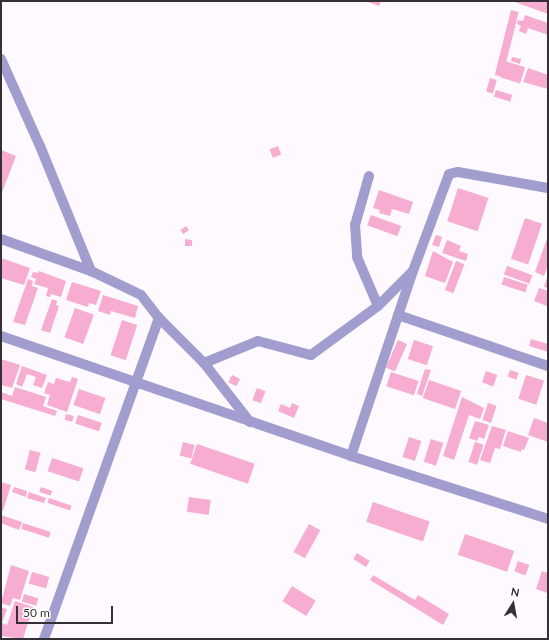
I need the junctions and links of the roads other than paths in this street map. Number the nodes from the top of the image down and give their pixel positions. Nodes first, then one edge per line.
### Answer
1 (1, 59) edge
2 (370, 176) dead end
3 (548, 188) edge
4 (1, 239) edge
5 (91, 271) junction
6 (413, 271) junction
7 (378, 306) junction
8 (398, 315) junction
9 (159, 318) junction
10 (1, 336) edge
11 (204, 363) junction
12 (548, 366) edge
13 (135, 383) junction
14 (250, 422) junction
15 (352, 456) junction
16 (548, 519) edge
17 (44, 639) edge

1 - 5 street
2 - 7 street
3 - 6 street
4 - 5 street
5 - 9 street
6 - 7 street
6 - 8 street
7 - 11 street
8 - 12 street
8 - 15 street
9 - 11 street
9 - 13 street
10 - 13 street
11 - 14 street
13 - 14 street
13 - 17 street
14 - 15 street
15 - 16 street

